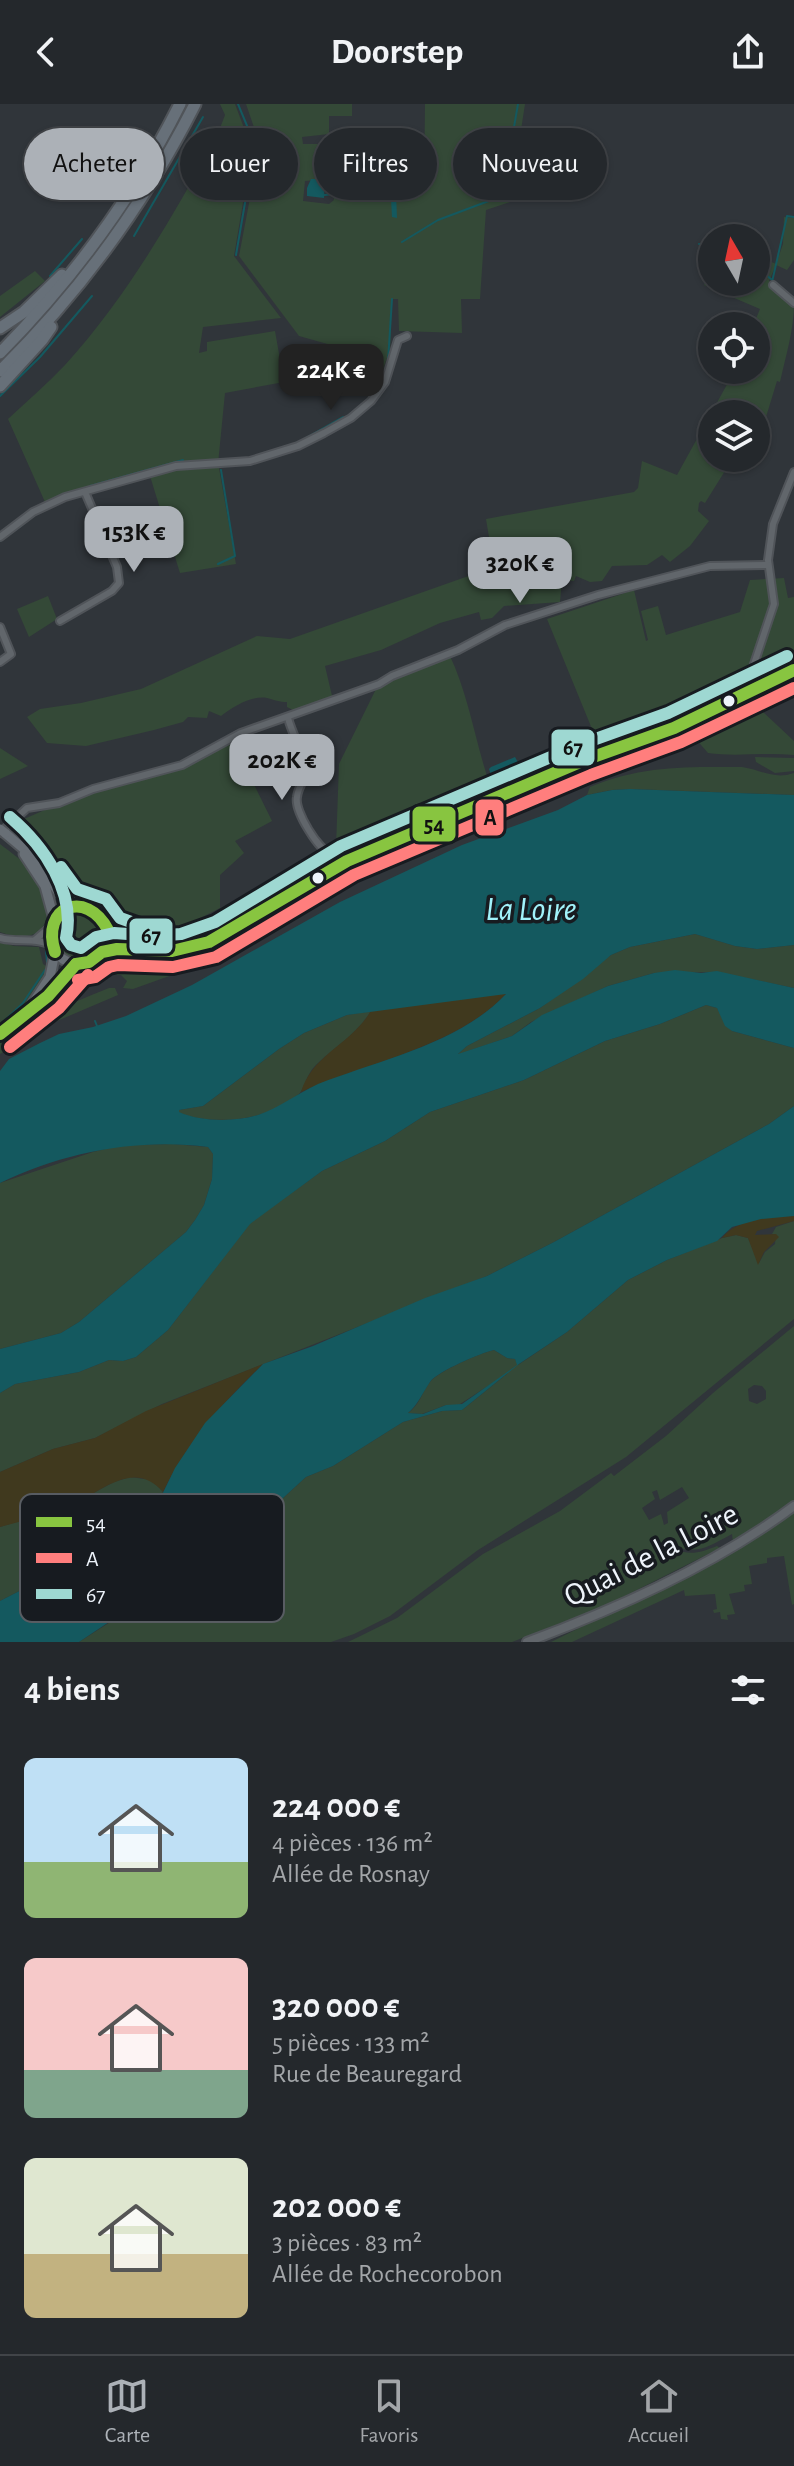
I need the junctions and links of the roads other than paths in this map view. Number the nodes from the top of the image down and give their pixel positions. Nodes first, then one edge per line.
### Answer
1 (180, 104) edge
2 (195, 104) edge
3 (87, 254) junction
4 (773, 285) dead end
5 (73, 292) junction
6 (794, 303) edge
7 (0, 328) edge
8 (407, 336) dead end
9 (0, 353) edge
10 (0, 371) edge
11 (0, 386) edge
12 (794, 472) edge
13 (85, 492) junction
14 (0, 537) edge
15 (768, 565) junction
16 (60, 621) dead end
17 (0, 627) edge
18 (0, 662) edge
19 (794, 670) edge
20 (753, 692) junction
21 (289, 717) junction
22 (2, 832) edge
23 (15, 842) junction
24 (336, 867) junction
25 (75, 906) junction
26 (52, 923) junction
27 (108, 930) junction
28 (0, 938) edge
29 (35, 940) junction
30 (53, 948) junction
31 (172, 951) junction
32 (102, 952) junction
33 (76, 964) junction
34 (24, 1015) junction
35 (0, 1034) edge
36 (794, 1506) edge
37 (549, 1634) junction
38 (527, 1642) edge
39 (543, 1642) edge

1 - 3 highway
2 - 5 highway
3 - 7 highway
3 - 9 highway
4 - 6 street
5 - 10 highway
5 - 11 highway
8 - 13 street
12 - 15 street
13 - 14 street
13 - 16 street
15 - 20 street
15 - 21 street
17 - 18 street
19 - 20 main road
20 - 24 main road
21 - 22 street
21 - 24 street
22 - 23 main road
23 - 25 main road
23 - 26 main road
24 - 31 main road
25 - 26 main road
25 - 27 main road
26 - 29 street
26 - 30 main road
27 - 31 main road
27 - 32 main road
28 - 29 street
29 - 30 street
30 - 33 main road
30 - 34 main road
31 - 32 main road
32 - 33 main road
33 - 34 main road
34 - 35 main road
36 - 37 main road, Quai de la Loire
37 - 38 main road, Quai de la Loire
37 - 39 main road

